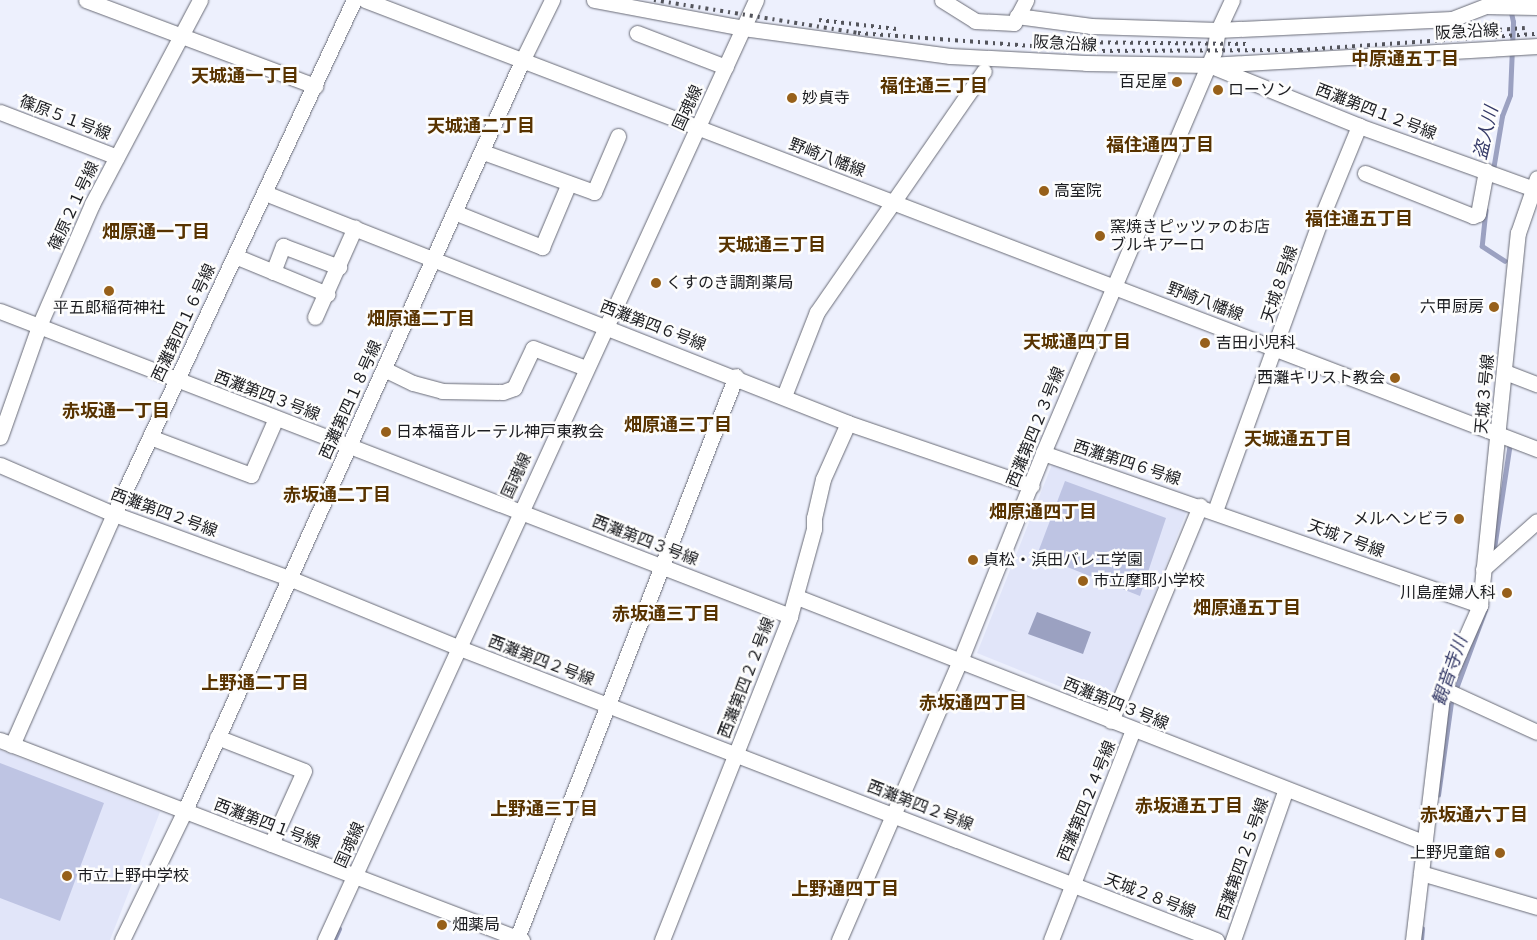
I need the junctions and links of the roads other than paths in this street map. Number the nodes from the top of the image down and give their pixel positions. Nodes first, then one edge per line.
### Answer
1 (86, 0) edge
2 (200, 0) edge
3 (354, 0) edge
4 (365, 0) edge
5 (552, 0) edge
6 (594, 0) edge
7 (756, 0) edge
8 (942, 0) edge
9 (1026, 0) edge
10 (1232, 0) edge
11 (1468, 0) edge
12 (1486, 6) junction
13 (1506, 6) edge
14 (1537, 7) edge
15 (1018, 16) junction
16 (744, 28) junction
17 (1218, 30) junction
18 (638, 33) dead end
19 (181, 36) junction
20 (1537, 46) edge
21 (523, 59) junction
22 (1209, 65) junction
23 (726, 67) junction
24 (984, 71) dead end
25 (315, 86) junction
26 (0, 112) edge
27 (699, 126) junction
28 (1360, 126) junction
29 (618, 136) dead end
30 (483, 152) junction
31 (117, 157) junction
32 (1486, 171) junction
33 (1365, 173) dead end
34 (569, 183) junction
35 (1535, 185) edge
36 (265, 193) junction
37 (893, 202) junction
38 (454, 212) junction
39 (355, 227) junction
40 (235, 256) junction
41 (433, 257) junction
42 (339, 267) junction
43 (272, 272) junction
44 (1114, 286) junction
45 (327, 294) junction
46 (0, 311) edge
47 (315, 317) dead end
48 (39, 326) junction
49 (604, 327) junction
50 (1276, 348) junction
51 (586, 368) junction
52 (384, 369) junction
53 (1504, 372) junction
54 (736, 376) junction
55 (176, 381) junction
56 (1537, 384) edge
57 (784, 396) junction
58 (276, 418) junction
59 (848, 423) junction
60 (1500, 434) junction
61 (0, 437) edge
62 (150, 437) junction
63 (350, 447) junction
64 (1537, 449) edge
65 (1043, 453) junction
66 (0, 465) edge
67 (1032, 486) junction
68 (1200, 506) junction
69 (520, 511) junction
70 (1215, 511) junction
71 (114, 514) junction
72 (1537, 521) edge
73 (662, 567) junction
74 (1486, 568) junction
75 (289, 578) junction
76 (796, 597) junction
77 (1480, 605) junction
78 (790, 616) junction
79 (457, 647) junction
80 (960, 661) junction
81 (1450, 692) junction
82 (609, 706) junction
83 (1111, 721) junction
84 (1133, 730) junction
85 (1537, 732) edge
86 (217, 737) junction
87 (6, 742) edge
88 (736, 754) junction
89 (1286, 789) junction
90 (184, 810) junction
91 (895, 815) junction
92 (1423, 842) junction
93 (271, 844) junction
94 (1426, 874) junction
95 (355, 877) junction
96 (1072, 885) junction
97 (1537, 906) edge
98 (520, 939) edge
99 (122, 940) edge
100 (325, 940) edge
101 (662, 940) edge
102 (838, 940) edge
103 (1051, 940) edge
104 (1216, 940) edge
105 (1234, 940) edge
106 (1413, 940) edge

1 - 19 street
2 - 19 street, 篠原２１号線
3 - 25 street, 西灘第四１６号線
4 - 21 street, 野崎八幡線
5 - 21 street, 西灘第四１８号線
6 - 16 street, 阪急沿線
7 - 16 street, 国魂線
8 - 15 street
9 - 15 street
10 - 17 street, 西灘第四２３号線
11 - 12 street
12 - 13 street
12 - 17 street
13 - 14 street
15 - 17 street
16 - 22 street, 阪急沿線
16 - 23 street, 国魂線
17 - 22 street, 西灘第四２３号線
18 - 23 street
19 - 25 street
19 - 31 street, 篠原２１号線
20 - 22 street, 阪急沿線
21 - 27 street, 野崎八幡線
21 - 30 street, 西灘第四１８号線
22 - 28 street, 西灘第四１２号線
22 - 44 street, 西灘第四２３号線
23 - 27 street, 国魂線
24 - 37 street
25 - 36 street, 西灘第四１６号線
26 - 31 street, 篠原５１号線
27 - 37 street, 野崎八幡線
27 - 49 street, 国魂線
28 - 32 street, 西灘第四１２号線
28 - 50 street, 天城８号線
29 - 34 street
30 - 34 street
30 - 38 street, 西灘第四１８号線
31 - 48 street, 篠原２１号線
32 - 33 street
32 - 35 street, 西灘第四１２号線
34 - 38 street
35 - 53 street, 天城３号線
36 - 39 street, 西灘第四６号線
36 - 40 street, 西灘第四１６号線
37 - 44 street, 野崎八幡線
37 - 57 street
38 - 41 street, 西灘第四１８号線
39 - 41 street, 西灘第四６号線
39 - 42 street
40 - 43 street
40 - 55 street, 西灘第四１６号線
41 - 49 street, 西灘第四６号線
41 - 52 street, 西灘第四１８号線
42 - 43 street
42 - 45 street
43 - 45 street
44 - 50 street, 野崎八幡線
44 - 65 street, 西灘第四２３号線
45 - 47 street
46 - 48 street, 西灘第四３号線
48 - 55 street, 西灘第四３号線
48 - 61 street, 篠原２１号線
49 - 51 street, 国魂線
49 - 54 street, 西灘第四６号線
50 - 60 street, 野崎八幡線
50 - 70 street, 天城８号線
51 - 52 street
51 - 69 street, 国魂線
52 - 63 street, 西灘第四１８号線
53 - 56 street
53 - 60 street, 天城３号線
54 - 57 street, 西灘第四６号線
54 - 73 street
55 - 58 street, 西灘第四３号線
55 - 62 street, 西灘第四１６号線
57 - 59 street, 西灘第四６号線
58 - 62 street
58 - 63 street, 西灘第四３号線
59 - 67 street, 西灘第四６号線
59 - 76 street, 西灘第四２２号線
60 - 64 street, 野崎八幡線
60 - 74 street, 天城３号線
62 - 71 street, 西灘第四１６号線
63 - 69 street, 西灘第四３号線
63 - 75 street, 西灘第四１８号線
65 - 67 street, 西灘第四２３号線
65 - 68 street, 西灘第四６号線
66 - 71 street, 西灘第四２号線
67 - 80 street, 西灘第四２３号線
68 - 70 street, 天城７号線
68 - 83 street, 西灘第四２４号線
69 - 73 street, 西灘第四３号線
69 - 79 street, 国魂線
70 - 77 street, 天城７号線
71 - 75 street, 西灘第四２号線
71 - 87 street, 西灘第四１６号線
72 - 74 street
73 - 78 street, 西灘第四３号線
73 - 82 street
74 - 77 street, 天城３号線
75 - 79 street, 西灘第四２号線
75 - 86 street, 西灘第四１８号線
76 - 78 street, 西灘第四２２号線
76 - 80 street, 西灘第四３号線
77 - 81 street, 天城３号線
78 - 88 street, 西灘第四２２号線
79 - 82 street, 西灘第四２号線
79 - 95 street, 国魂線
80 - 83 street, 西灘第四３号線
80 - 91 street, 西灘第四２３号線
81 - 85 street
81 - 92 street, 天城３号線
82 - 88 street, 西灘第四２号線
82 - 98 street
83 - 84 street, 西灘第四３号線
84 - 89 street, 西灘第四３号線
84 - 96 street, 西灘第四２４号線
86 - 90 street, 西灘第四１８号線
86 - 93 street
87 - 90 street, 西灘第四１号線
88 - 91 street, 西灘第四２号線
88 - 101 street, 西灘第四２２号線
89 - 92 street, 西灘第四３号線
89 - 105 street, 西灘第四２５号線
90 - 93 street, 西灘第四１号線
90 - 99 street, 西灘第四１８号線
91 - 96 street, 西灘第四２号線
91 - 102 street, 西灘第四２３号線
92 - 94 street, 天城３号線
93 - 95 street, 西灘第四１号線
94 - 97 street
94 - 106 street, 天城３号線
95 - 98 street, 西灘第四１号線
95 - 100 street, 国魂線
96 - 103 street, 西灘第四２４号線
96 - 104 street, 天城２８号線

